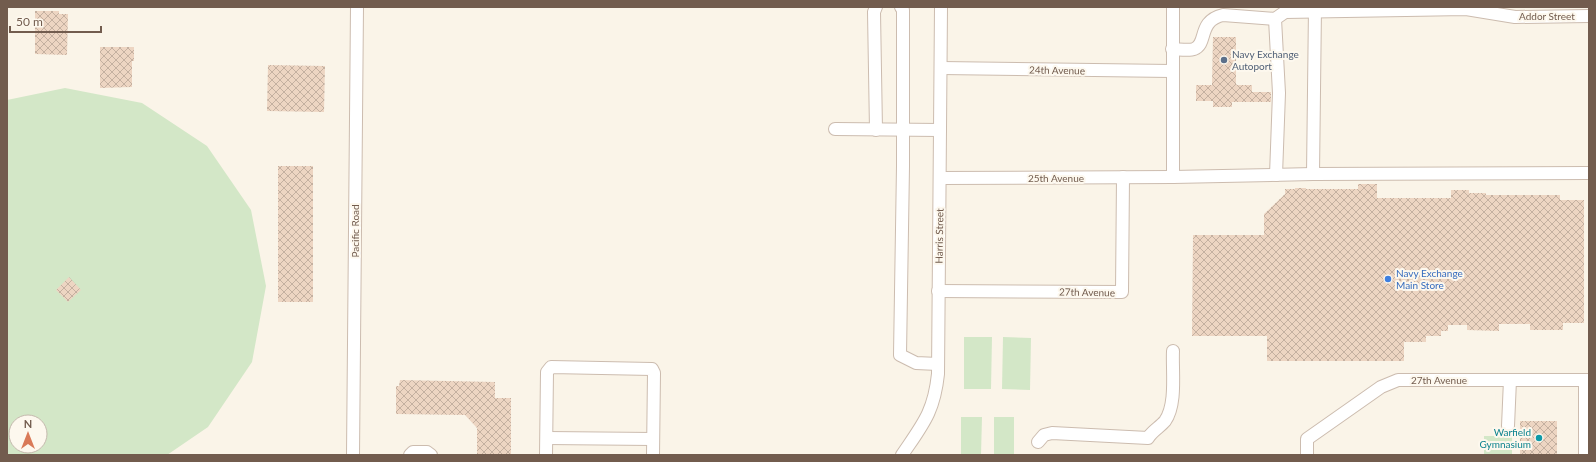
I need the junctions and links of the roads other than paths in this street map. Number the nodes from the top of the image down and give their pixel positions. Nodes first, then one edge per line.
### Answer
1 (357, 7) edge
2 (876, 7) edge
3 (901, 7) edge
4 (941, 7) edge
5 (1173, 7) edge
6 (1315, 9) edge
7 (1589, 16) edge
8 (1275, 19) junction
9 (1172, 50) junction
10 (941, 68) junction
11 (1172, 72) junction
12 (835, 129) dead end
13 (876, 130) junction
14 (903, 130) junction
15 (940, 130) junction
16 (1589, 173) edge
17 (1312, 174) junction
18 (1276, 175) junction
19 (1173, 177) junction
20 (940, 178) junction
21 (1123, 178) junction
22 (938, 291) junction
23 (1173, 350) dead end
24 (938, 364) junction
25 (1510, 380) junction
26 (1587, 380) edge
27 (1508, 426) dead end
28 (547, 438) junction
29 (653, 439) junction
30 (1038, 442) dead end
31 (354, 455) edge
32 (410, 455) edge
33 (431, 455) edge
34 (546, 455) edge
35 (653, 455) edge
36 (902, 455) edge
37 (1307, 455) edge
38 (1584, 455) edge

1 - 31 street, Pacific Road
2 - 13 street
3 - 14 street
4 - 10 street, Harris Street
5 - 9 street
6 - 7 street, Addor Street
6 - 8 street, Addor Street
6 - 17 street
8 - 9 street
8 - 18 street
9 - 11 street
10 - 11 street, 24th Avenue
10 - 15 street, Harris Street
11 - 19 street
12 - 13 street
13 - 14 street
14 - 15 street
14 - 24 street
15 - 20 street, Harris Street
16 - 17 street, 25th Avenue
17 - 18 street, 25th Avenue
18 - 19 street, 25th Avenue
19 - 21 street, 25th Avenue
20 - 21 street, 25th Avenue
20 - 22 street, Harris Street
21 - 22 street, 27th Avenue
22 - 24 street, Harris Street
23 - 30 street
24 - 36 street, Harris Street
25 - 26 street, 27th Avenue
25 - 27 street
25 - 37 street, 27th Avenue
26 - 38 street
28 - 29 street
28 - 29 street
28 - 34 street
29 - 35 street
32 - 33 street

